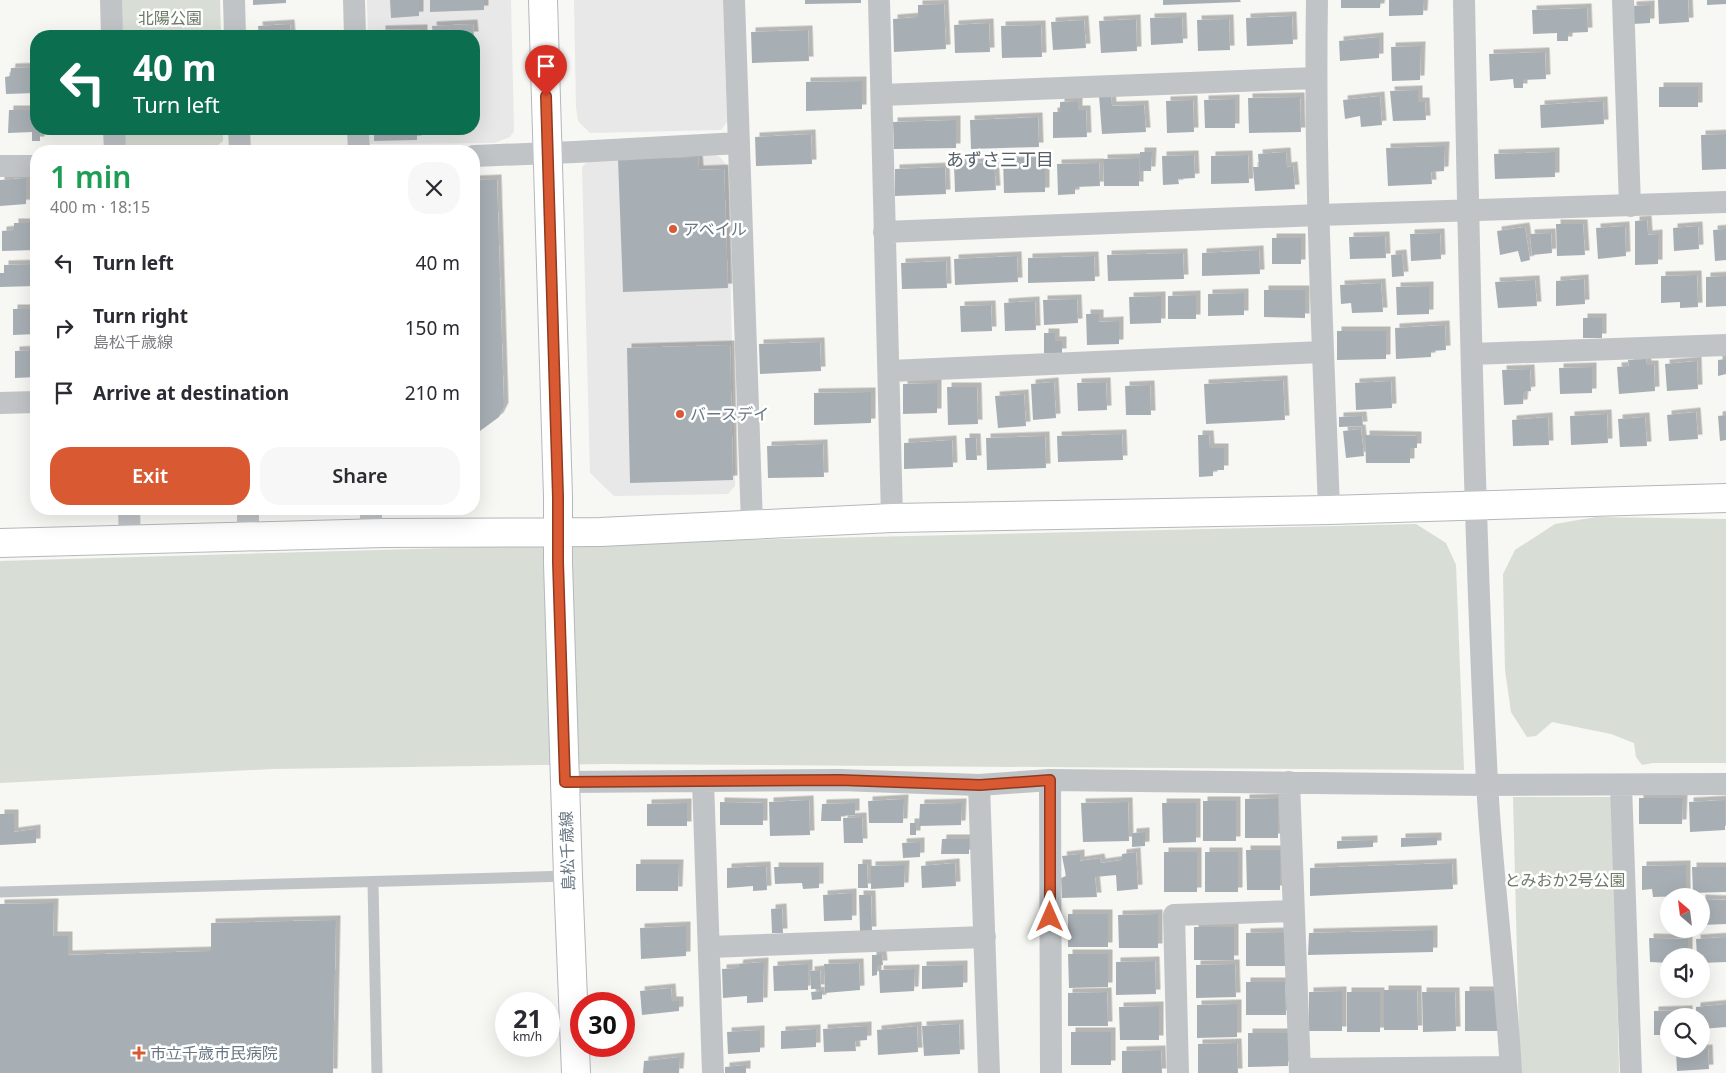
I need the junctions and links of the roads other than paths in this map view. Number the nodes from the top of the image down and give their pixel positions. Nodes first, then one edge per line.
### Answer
1 (111, 0) edge
2 (234, 0) edge
3 (354, 0) edge
4 (543, 0) edge
5 (734, 0) edge
6 (879, 0) edge
7 (1317, 0) edge
8 (1464, 0) edge
9 (1623, 0) edge
10 (112, 30) edge
11 (235, 30) edge
12 (355, 30) edge
13 (1316, 78) junction
14 (882, 95) junction
15 (738, 143) junction
16 (547, 154) junction
17 (480, 156) edge
18 (0, 166) edge
19 (30, 166) edge
20 (1726, 202) edge
21 (1630, 206) junction
22 (1468, 211) junction
23 (1319, 215) junction
24 (884, 232) junction
25 (1726, 345) edge
26 (1323, 352) junction
27 (1472, 354) junction
28 (890, 371) junction
29 (30, 402) edge
30 (0, 403) edge
31 (1726, 498) edge
32 (1477, 506) junction
33 (1329, 510) junction
34 (129, 515) edge
35 (248, 515) edge
36 (892, 518) junction
37 (371, 522) edge
38 (752, 524) junction
39 (558, 532) junction
40 (248, 537) junction
41 (130, 540) junction
42 (0, 543) edge
43 (1050, 780) junction
44 (704, 781) junction
45 (565, 782) junction
46 (1289, 782) junction
47 (1726, 784) edge
48 (980, 785) junction
49 (1487, 785) junction
50 (1621, 785) junction
51 (568, 876) junction
52 (373, 883) junction
53 (0, 892) edge
54 (1294, 912) junction
55 (984, 937) junction
56 (709, 947) junction
57 (1510, 1070) edge
58 (1300, 1071) edge
59 (377, 1073) edge
60 (576, 1073) edge
61 (714, 1073) edge
62 (989, 1073) edge
63 (1051, 1073) edge
64 (1178, 1073) edge
65 (1631, 1073) edge

1 - 10 street
2 - 11 street
3 - 12 street
4 - 16 street, 島松千歳線
5 - 15 street
6 - 14 street
7 - 13 street
8 - 22 street
9 - 21 street
13 - 14 street
13 - 23 street
14 - 24 street
15 - 16 street
15 - 38 street
16 - 17 street
16 - 39 street, 島松千歳線
18 - 19 street
20 - 21 street
21 - 22 street
22 - 23 street
22 - 27 street
23 - 24 street
23 - 26 street
24 - 28 street
25 - 27 street
26 - 28 street
26 - 33 street
27 - 32 street
28 - 36 street
29 - 30 street
31 - 32 street
32 - 33 street
32 - 49 street
33 - 36 street
34 - 41 street
35 - 40 street
36 - 38 street
37 - 39 street
37 - 40 street
38 - 39 street
39 - 45 street, 島松千歳線
40 - 41 street
41 - 42 street
43 - 46 street
43 - 48 street
43 - 63 street
44 - 45 street
44 - 48 street
44 - 56 street
45 - 51 street, 島松千歳線
46 - 49 street
46 - 54 street
47 - 50 street
48 - 55 street
49 - 50 street
49 - 57 street
50 - 65 street
51 - 52 lane
51 - 60 street, 島松千歳線
52 - 53 lane
52 - 59 lane
54 - 58 street
54 - 64 street
55 - 56 street
55 - 62 street
56 - 61 street
57 - 58 street

